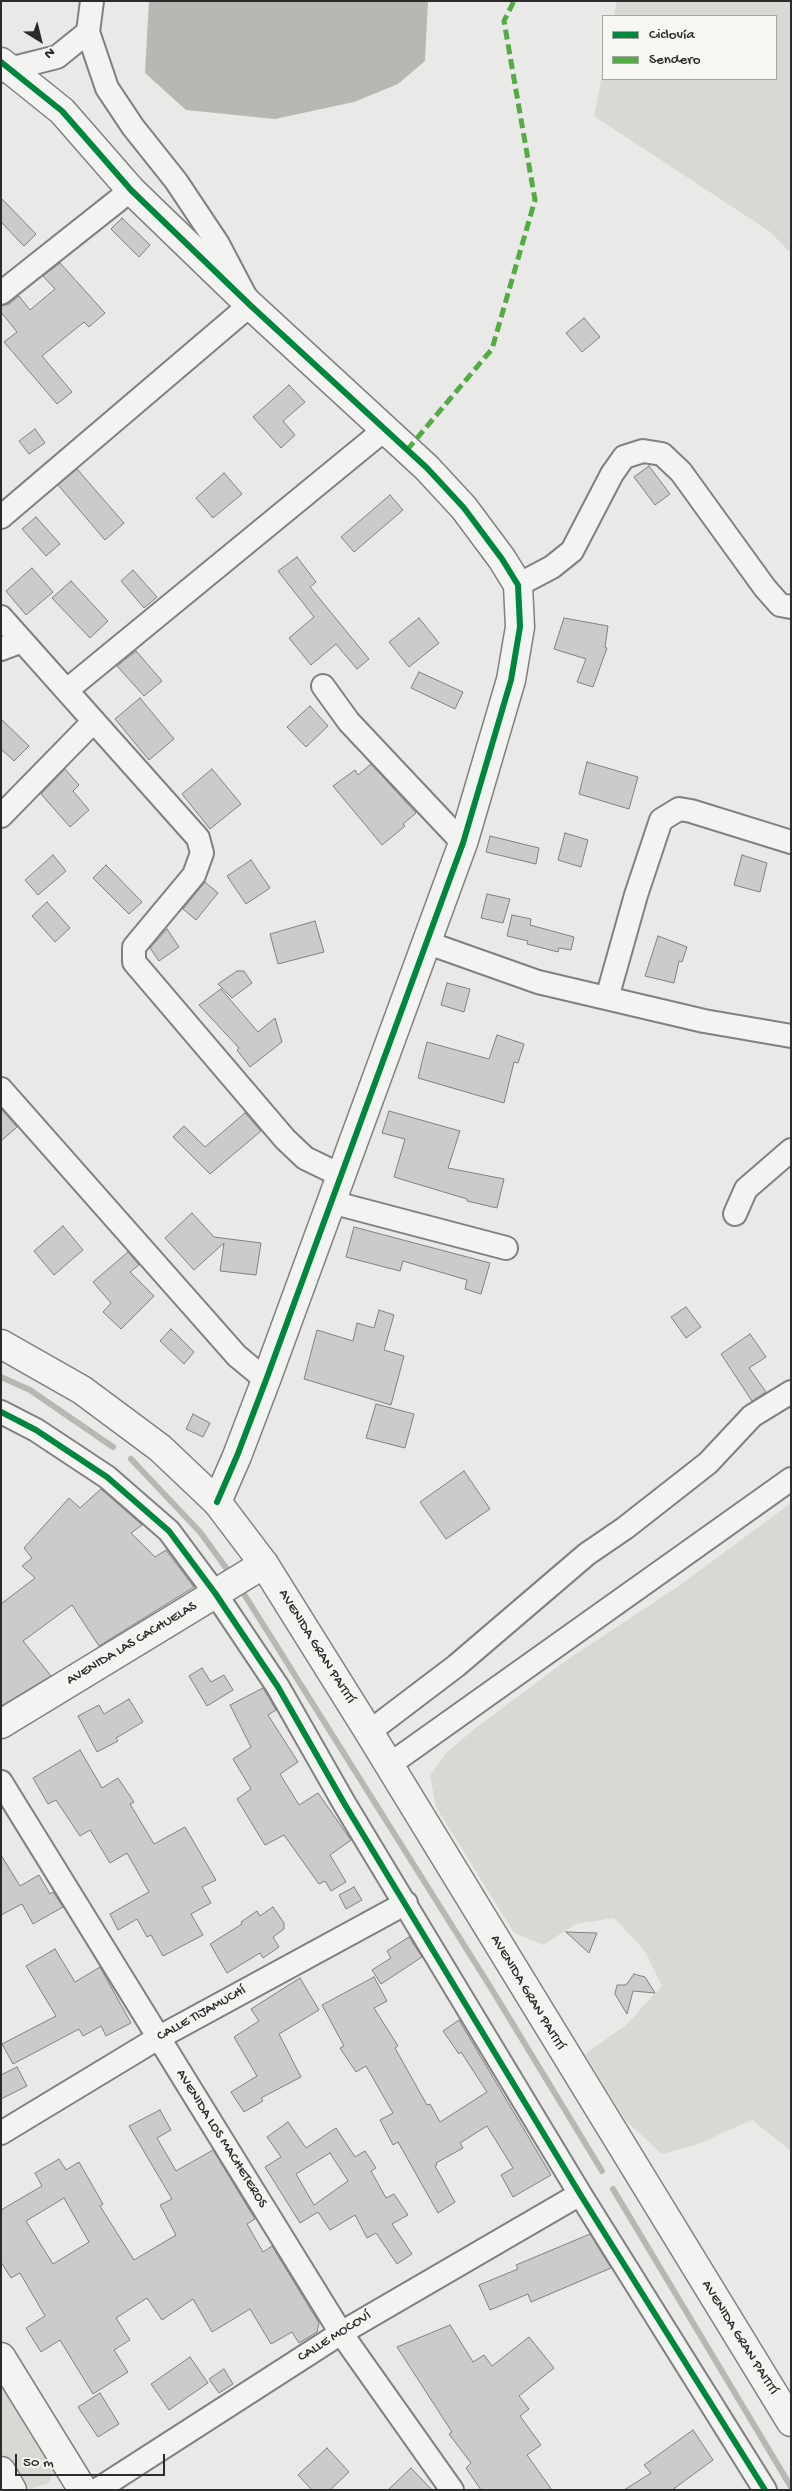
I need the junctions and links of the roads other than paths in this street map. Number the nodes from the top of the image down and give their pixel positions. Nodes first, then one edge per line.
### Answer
1 (92, 1) edge
2 (88, 32) junction
3 (5, 68) edge
4 (132, 190) junction
5 (1, 293) edge
6 (250, 305) junction
7 (384, 430) junction
8 (1, 517) edge
9 (518, 585) junction
10 (791, 607) edge
11 (1, 617) edge
12 (11, 645) edge
13 (322, 686) dead end
14 (67, 690) junction
15 (94, 721) junction
16 (1, 816) edge
17 (791, 842) edge
18 (463, 843) junction
19 (428, 943) junction
20 (607, 998) junction
21 (791, 1036) edge
22 (1, 1089) edge
23 (791, 1150) edge
24 (340, 1175) junction
25 (331, 1202) junction
26 (735, 1214) dead end
27 (506, 1248) dead end
28 (1, 1344) edge
29 (266, 1380) junction
30 (791, 1392) edge
31 (1, 1412) edge
32 (791, 1479) edge
33 (217, 1502) junction
34 (237, 1580) junction
35 (1, 1724) edge
36 (369, 1732) junction
37 (389, 1764) junction
38 (1, 1782) edge
39 (406, 1903) junction
40 (158, 2038) junction
41 (1, 2133) edge
42 (580, 2194) junction
43 (341, 2333) junction
44 (1, 2357) edge
45 (791, 2422) edge
46 (1, 2471) edge
47 (12, 2490) edge
48 (83, 2490) edge
49 (97, 2490) edge
50 (452, 2490) edge
51 (765, 2490) edge

1 - 2 street
2 - 3 street
2 - 6 street
3 - 4 street
4 - 5 street
4 - 6 street
6 - 7 street
6 - 8 street
7 - 9 street
7 - 14 street
9 - 10 street
9 - 18 street
11 - 12 street
12 - 14 street
13 - 18 street
14 - 15 street
15 - 16 street
15 - 24 street
17 - 20 street
18 - 19 street
19 - 20 street
19 - 24 street
20 - 21 street
22 - 29 street
23 - 26 street
24 - 25 street
25 - 27 street
25 - 29 street
28 - 33 street, AVENIDA GRAN PAITITÍ
29 - 33 street
30 - 36 street
31 - 34 street
32 - 37 street
33 - 34 street, AVENIDA GRAN PAITITÍ
34 - 35 street, AVENIDA LAS CACHUELAS
34 - 36 street, AVENIDA GRAN PAITITÍ
34 - 39 street
36 - 37 street, AVENIDA GRAN PAITITÍ
37 - 45 street, AVENIDA GRAN PAITITÍ
38 - 40 street, AVENIDA LOS MACHETEROS
39 - 40 street, CALLE TIJAMUCHÍ
39 - 42 street
40 - 41 street, CALLE TIJAMUCHÍ
40 - 43 street, AVENIDA LOS MACHETEROS
42 - 43 street, CALLE MOCOVÍ
42 - 51 street
43 - 49 street, CALLE MOCOVÍ
43 - 50 street, AVENIDA LOS MACHETEROS
44 - 48 street
46 - 47 street

